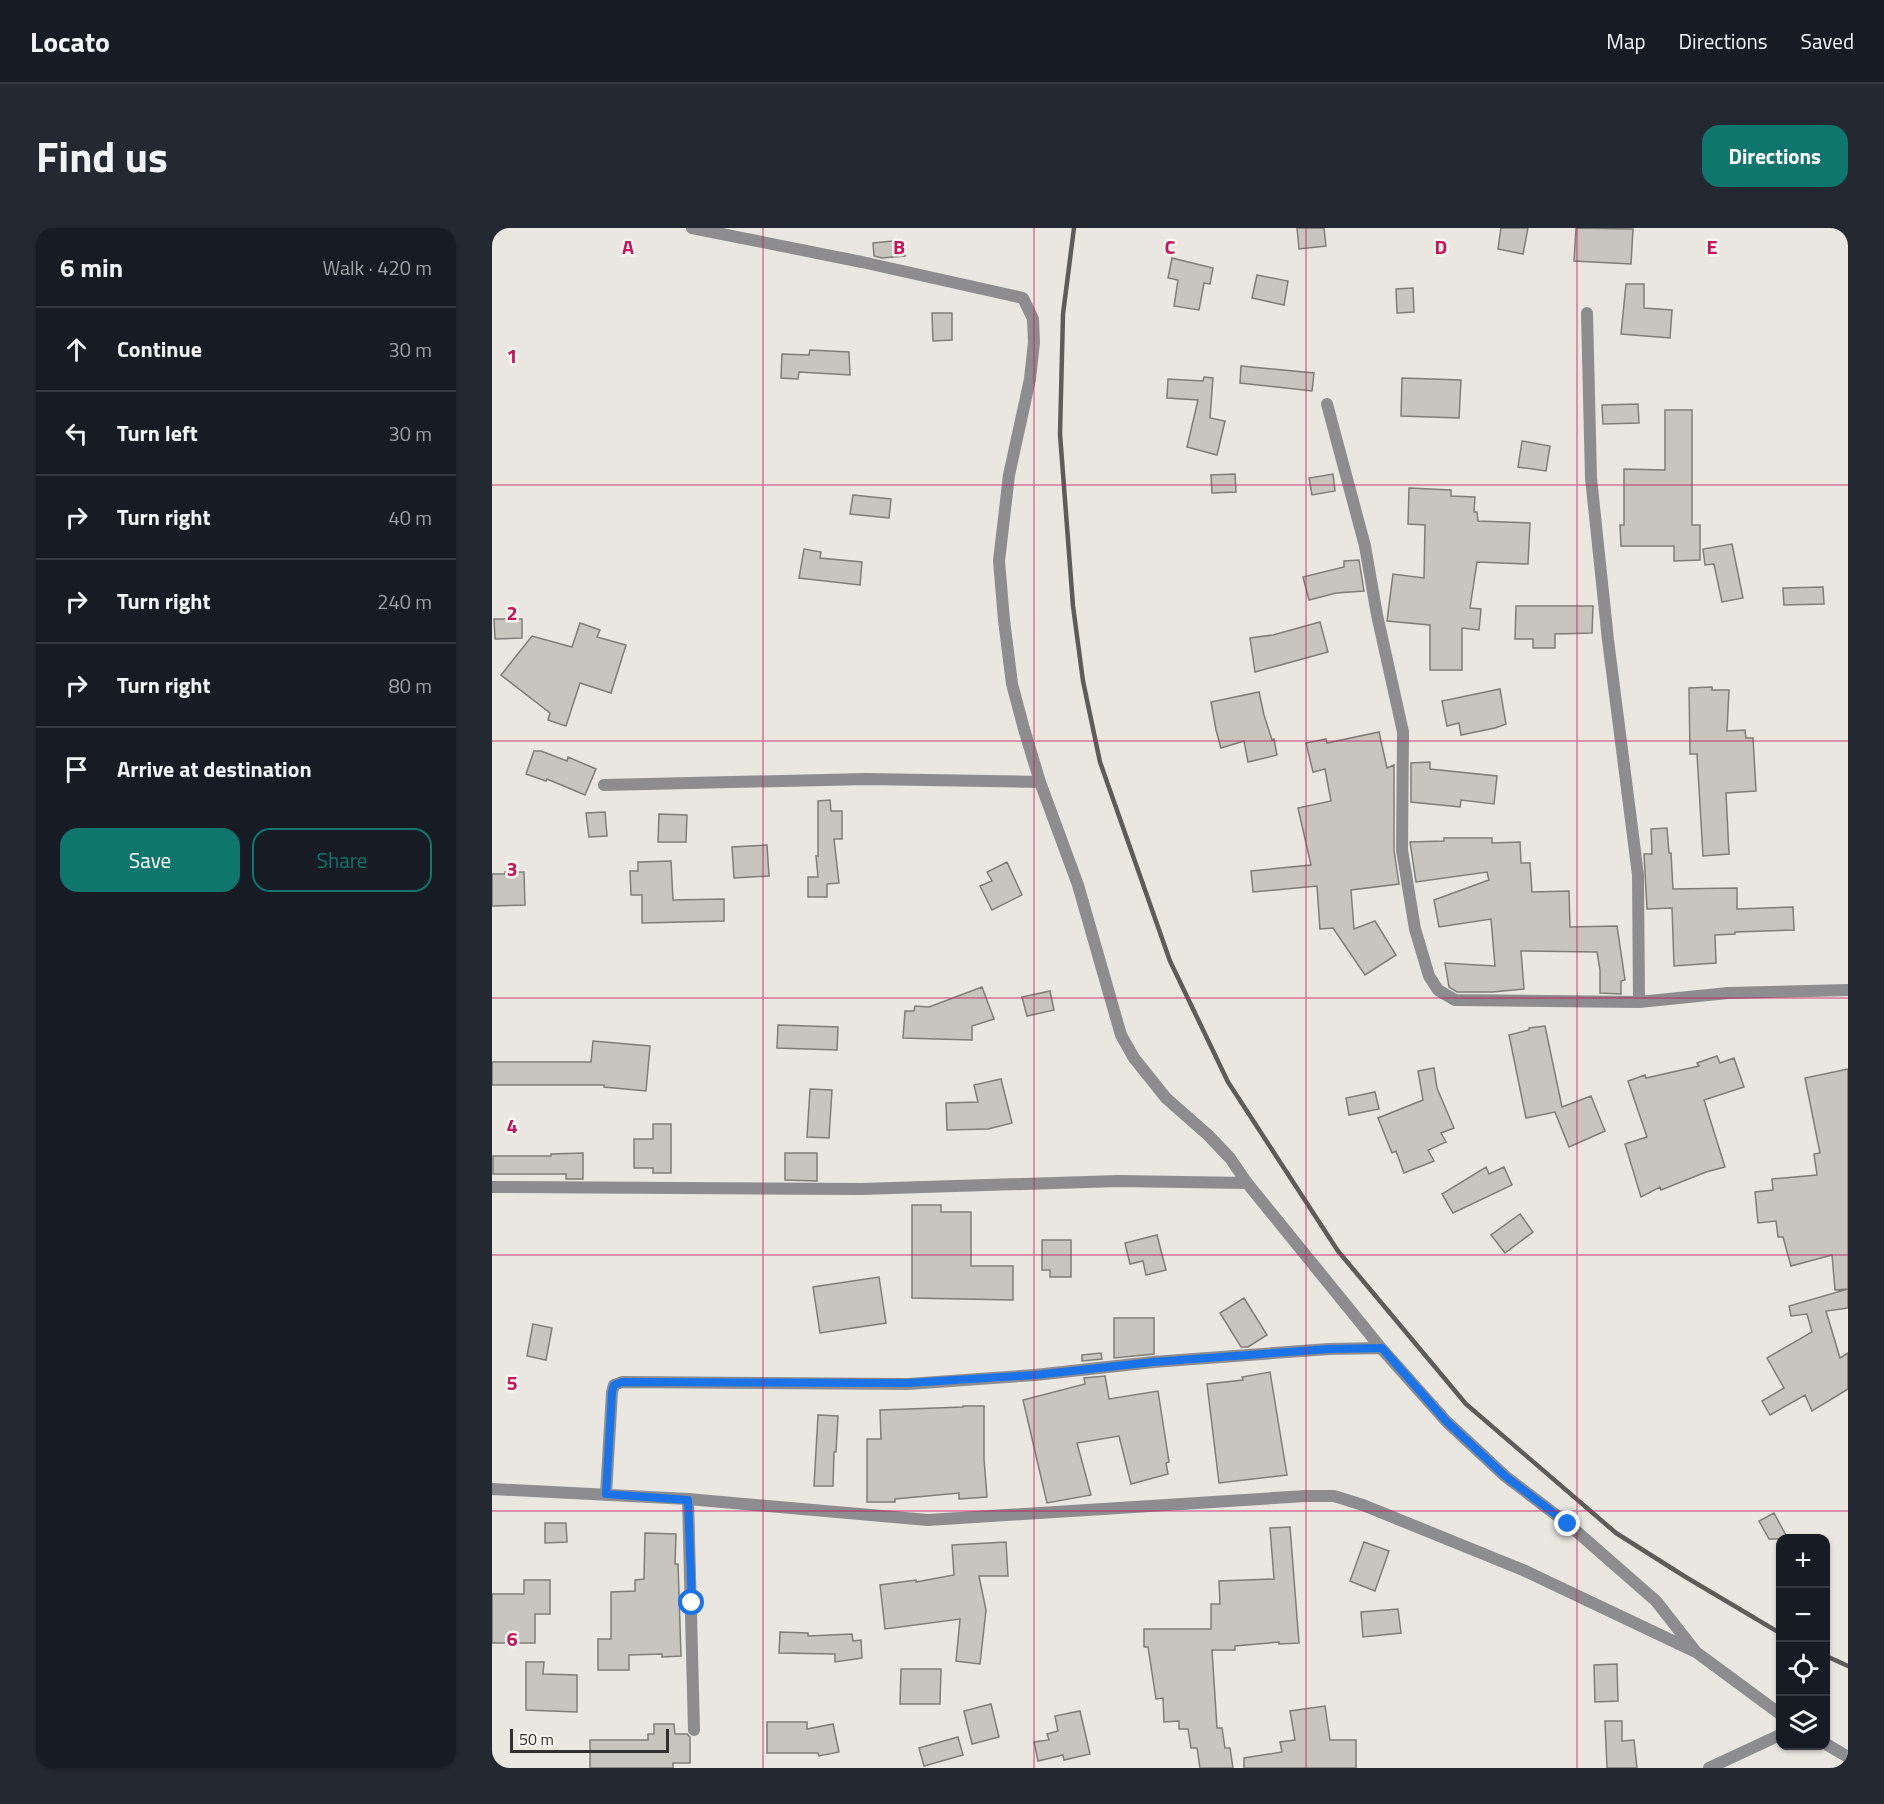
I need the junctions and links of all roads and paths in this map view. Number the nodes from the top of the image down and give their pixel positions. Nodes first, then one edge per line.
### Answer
1 (692, 228) edge
2 (1587, 313) dead end
3 (1327, 404) dead end
4 (1040, 783) junction
5 (604, 785) dead end
6 (1848, 990) edge
7 (1639, 1002) junction
8 (1247, 1183) junction
9 (492, 1186) edge
10 (1382, 1348) junction
11 (492, 1489) edge
12 (606, 1494) junction
13 (688, 1500) junction
14 (1696, 1652) junction
15 (1776, 1711) edge
16 (694, 1730) dead end
17 (1776, 1737) edge
18 (1830, 1746) edge
19 (1848, 1757) edge
20 (1709, 1768) edge

1 - 4 street
2 - 7 street
3 - 7 street
4 - 5 street
4 - 8 street
6 - 7 street
8 - 9 street
8 - 10 street
10 - 12 street
10 - 14 street
11 - 12 street
12 - 13 street
13 - 14 street
13 - 16 street
14 - 15 street
17 - 20 street
18 - 19 street

